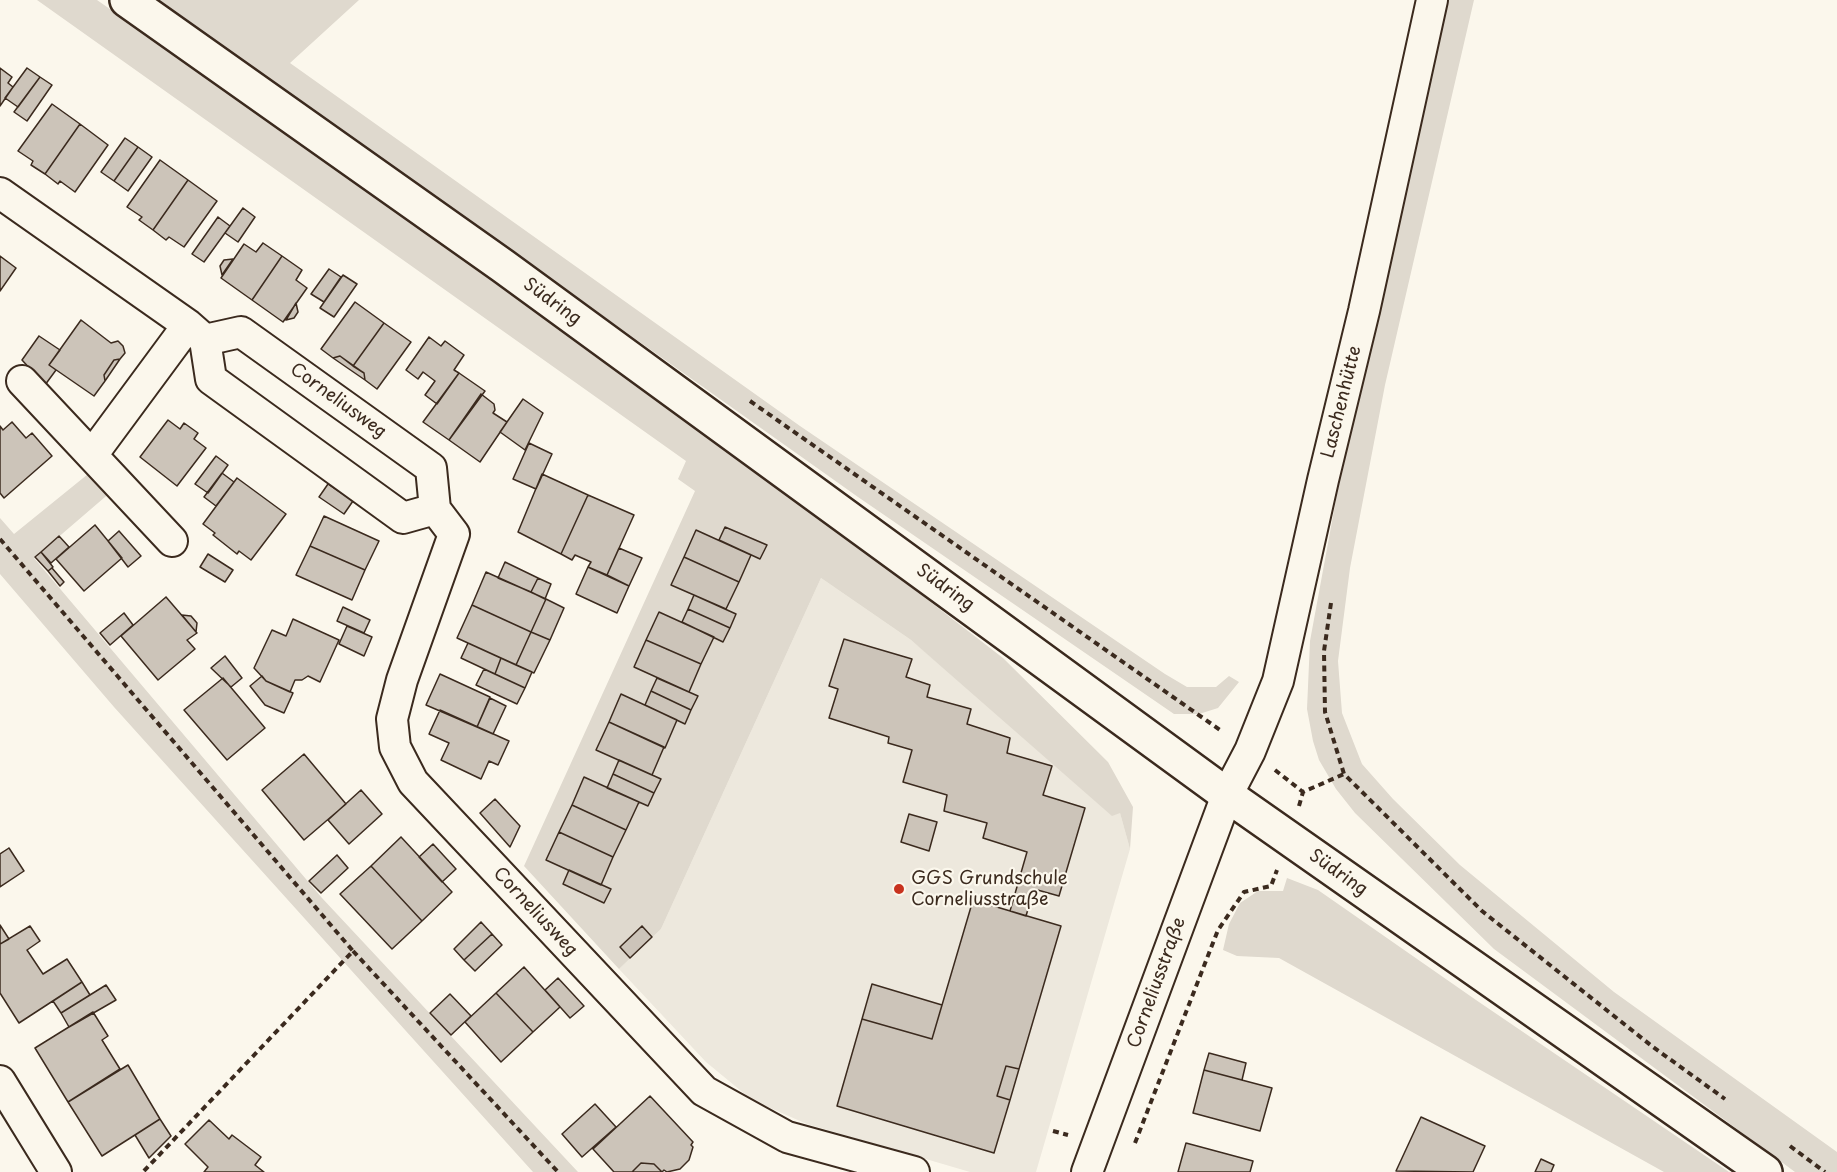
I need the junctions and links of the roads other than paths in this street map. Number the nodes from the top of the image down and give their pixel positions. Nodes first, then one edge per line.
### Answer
1 (127, 0) edge
2 (1432, 0) edge
3 (0, 193) edge
4 (196, 332) junction
5 (22, 381) dead end
6 (92, 455) junction
7 (435, 509) junction
8 (172, 541) dead end
9 (1227, 795) junction
10 (0, 1081) edge
11 (56, 1172) edge
12 (914, 1172) edge
13 (1087, 1172) edge
14 (1765, 1172) edge

1 - 9 main road, Südring
2 - 9 street, Laschenhütte
3 - 4 street
4 - 6 street
4 - 7 street
4 - 7 street, Corneliusweg
5 - 6 street
6 - 8 street
7 - 12 street, Corneliusweg
9 - 13 street, Corneliusstraße
9 - 14 main road, Südring
10 - 11 street

